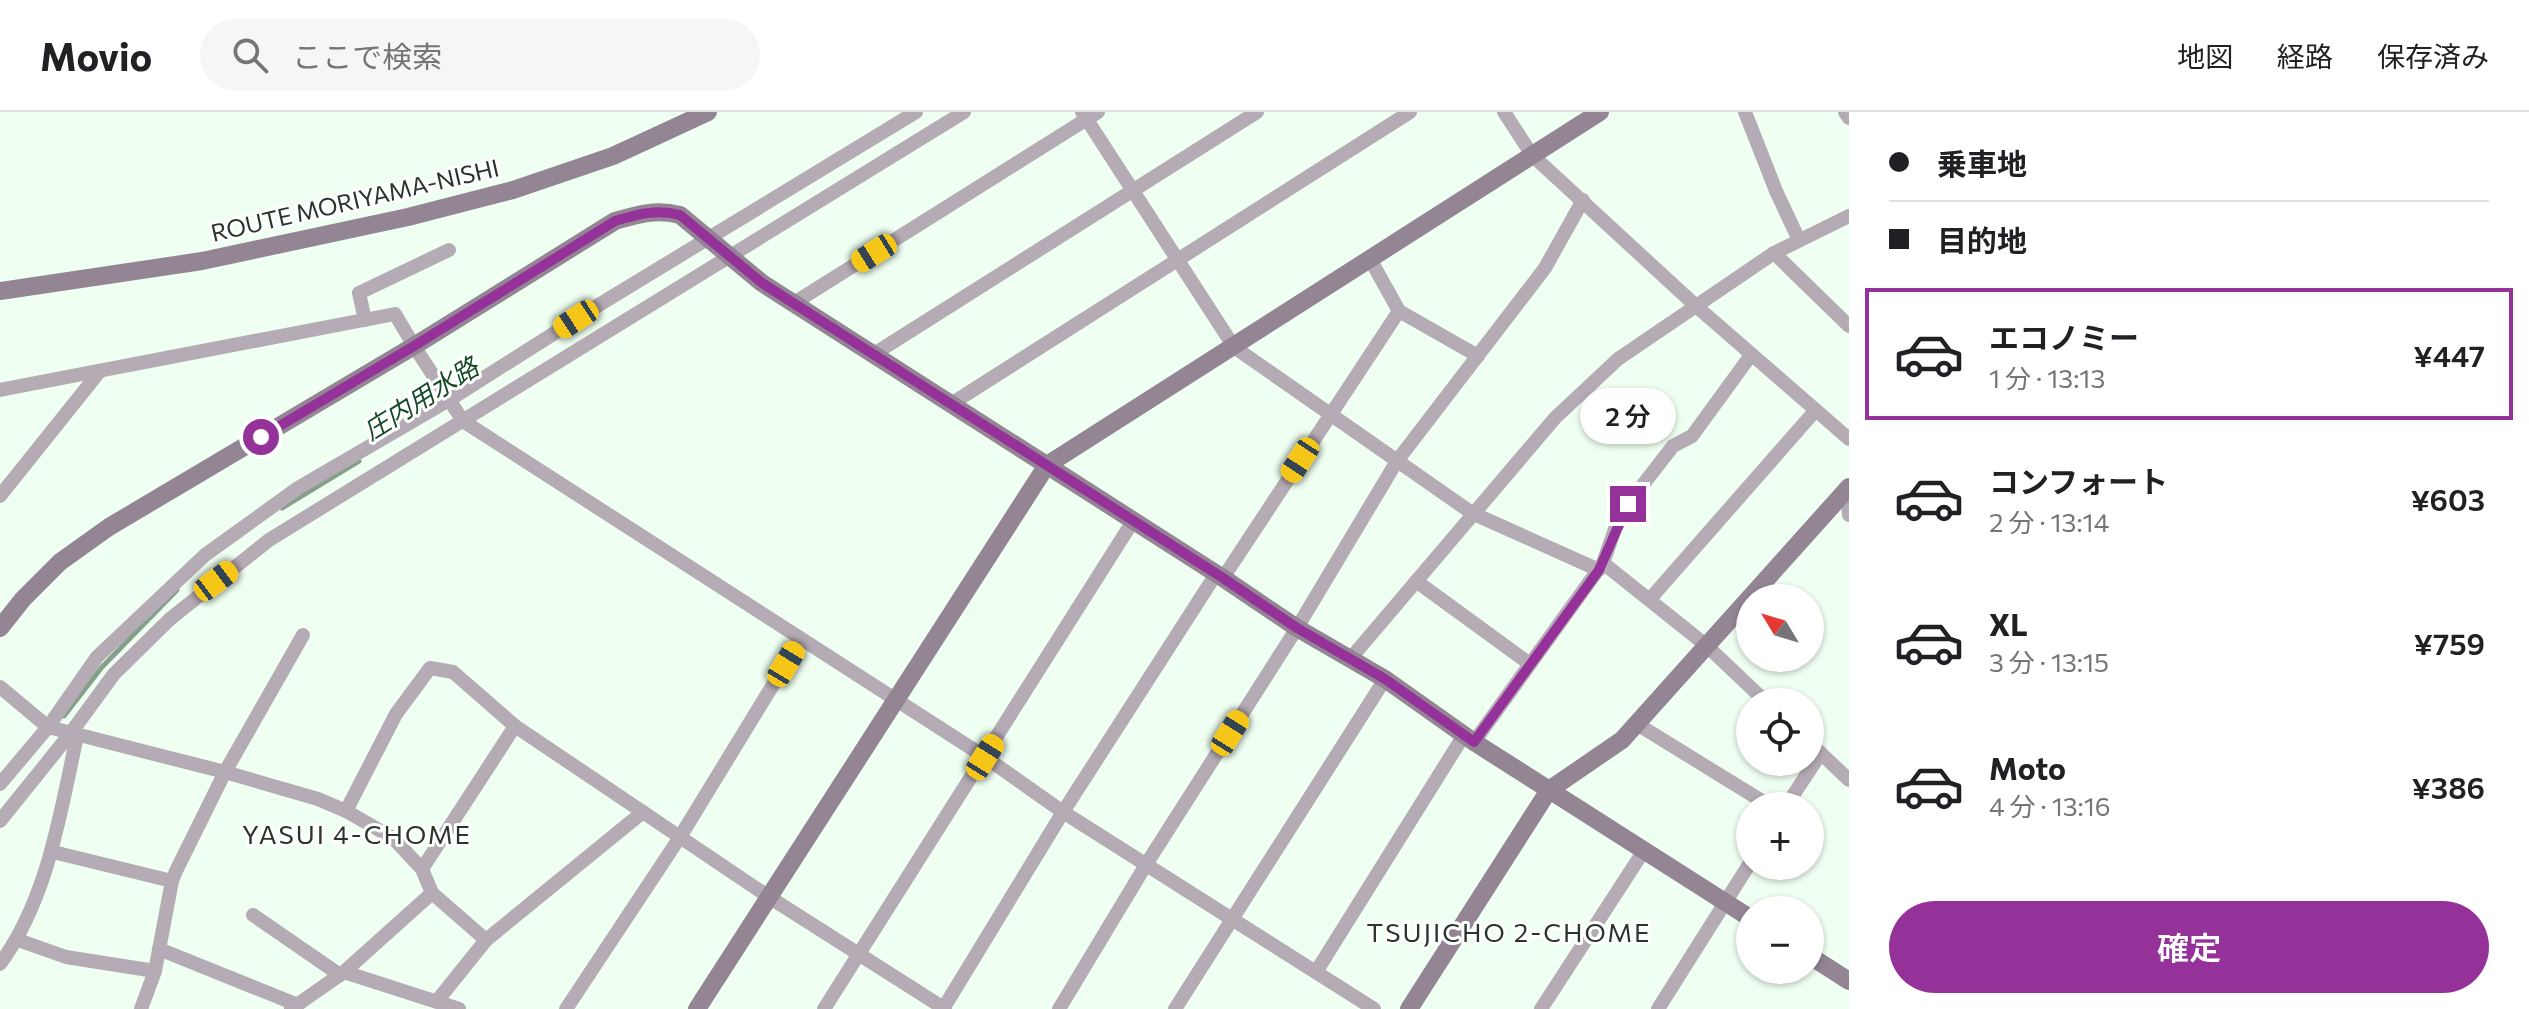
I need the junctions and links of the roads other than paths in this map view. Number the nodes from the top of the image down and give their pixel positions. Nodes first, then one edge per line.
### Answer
1 (708, 112) edge
2 (916, 112) edge
3 (964, 112) edge
4 (1257, 112) edge
5 (1410, 112) edge
6 (1504, 112) edge
7 (1600, 112) edge
8 (1745, 112) edge
9 (1845, 112) edge
10 (1089, 114) edge
11 (1849, 118) edge
12 (871, 139) junction
13 (1532, 155) junction
14 (884, 162) junction
15 (1132, 191) junction
16 (1583, 200) junction
17 (1849, 216) edge
18 (709, 238) junction
19 (1799, 240) junction
20 (449, 250) dead end
21 (1774, 253) junction
22 (730, 258) junction
23 (1370, 259) junction
24 (1177, 260) junction
25 (0, 291) edge
26 (794, 303) junction
27 (1696, 306) junction
28 (1399, 311) junction
29 (365, 320) junction
30 (1849, 326) edge
31 (414, 346) junction
32 (1234, 347) junction
33 (874, 354) junction
34 (1751, 355) junction
35 (1478, 356) junction
36 (100, 371) junction
37 (0, 390) edge
38 (449, 400) junction
39 (951, 404) junction
40 (1815, 411) junction
41 (1331, 413) junction
42 (463, 421) junction
43 (1849, 439) edge
44 (1397, 461) junction
45 (1047, 465) junction
46 (1848, 488) edge
47 (0, 496) edge
48 (1472, 513) junction
49 (1849, 515) edge
50 (1133, 521) junction
51 (1601, 567) junction
52 (1219, 576) junction
53 (1416, 581) junction
54 (1650, 599) junction
55 (0, 628) edge
56 (1297, 628) junction
57 (303, 635) dead end
58 (801, 639) junction
59 (1707, 646) junction
60 (1351, 658) junction
61 (1530, 664) junction
62 (1385, 679) junction
63 (0, 687) edge
64 (1751, 688) edge
65 (896, 701) junction
66 (1637, 724) junction
67 (515, 726) junction
68 (48, 727) junction
69 (74, 735) junction
70 (1469, 739) junction
71 (1824, 756) edge
72 (985, 757) junction
73 (225, 772) junction
74 (1849, 780) edge
75 (0, 784) edge
76 (1549, 790) junction
77 (1747, 792) edge
78 (346, 811) junction
79 (643, 812) junction
80 (1063, 812) junction
81 (0, 821) edge
82 (680, 837) junction
83 (53, 852) junction
84 (1643, 852) junction
85 (1147, 863) junction
86 (422, 869) junction
87 (1739, 880) edge
88 (172, 881) junction
89 (432, 893) junction
90 (769, 897) junction
91 (1725, 903) junction
92 (1736, 910) edge
93 (253, 915) dead end
94 (1232, 918) junction
95 (18, 940) junction
96 (486, 940) junction
97 (159, 949) junction
98 (859, 954) junction
99 (0, 964) edge
100 (1824, 965) edge
101 (155, 971) junction
102 (1316, 972) junction
103 (342, 974) junction
104 (1849, 981) edge
105 (437, 1001) junction
106 (147, 1006) edge
107 (294, 1007) edge
108 (455, 1008) edge
109 (566, 1009) edge
110 (697, 1009) edge
111 (824, 1009) edge
112 (944, 1009) edge
113 (1059, 1009) edge
114 (1175, 1009) edge
115 (1374, 1009) edge
116 (1409, 1009) edge
117 (1541, 1009) edge
118 (1658, 1009) edge

1 - 25 street, ROUTE MORIYAMA-NISHI
2 - 12 street
3 - 14 street
4 - 15 street
5 - 24 street
6 - 13 street
7 - 13 street
8 - 19 street
9 - 11 street
10 - 15 street
10 - 26 street
12 - 14 street
12 - 18 street
13 - 16 street
13 - 23 street
14 - 22 street
15 - 24 street
15 - 33 street
16 - 27 street
16 - 35 street
17 - 19 street
18 - 22 street
18 - 31 street
18 - 38 street
19 - 21 street
20 - 29 street
21 - 27 street
21 - 30 street
22 - 26 street
22 - 42 street
23 - 28 street
23 - 32 street
24 - 32 street
24 - 39 street
26 - 33 street
27 - 34 street
27 - 48 street
28 - 35 street
28 - 41 street
29 - 31 street
29 - 36 street
31 - 38 street
31 - 55 street
32 - 41 street
32 - 45 street
33 - 39 street
34 - 40 street
34 - 51 street
35 - 44 street
36 - 37 street
36 - 47 street
38 - 42 street
38 - 68 street
39 - 45 street
40 - 43 street
40 - 54 street
41 - 44 street
41 - 52 street
42 - 58 street
42 - 69 street
44 - 48 street
44 - 56 street
45 - 50 street
45 - 65 street
46 - 49 street
46 - 59 street
48 - 51 street
48 - 53 street
50 - 52 street
50 - 72 street
51 - 54 street
51 - 61 street
52 - 56 street
52 - 80 street
53 - 60 street
53 - 61 street
54 - 59 street
56 - 60 street
56 - 85 street
57 - 73 street
58 - 65 street
58 - 82 street
59 - 64 street
59 - 66 street
60 - 62 street
61 - 70 street
62 - 70 street
62 - 94 street
63 - 68 street
65 - 72 street
65 - 90 street
66 - 76 street
66 - 77 street
67 - 78 street
67 - 79 street
67 - 86 street
68 - 69 street
68 - 75 street
69 - 73 street
69 - 81 street
69 - 83 street
70 - 76 street
70 - 102 street
71 - 74 street
72 - 80 street
72 - 98 street
73 - 78 street
73 - 88 street
76 - 84 street
76 - 116 street
78 - 86 street
79 - 82 street
79 - 96 street
80 - 85 street
80 - 112 street
82 - 90 street
82 - 109 street
83 - 88 street
83 - 95 street
84 - 91 street
84 - 117 street
85 - 94 street
85 - 113 street
86 - 89 street
87 - 91 street
88 - 97 street
89 - 96 street
89 - 103 street
90 - 98 street
90 - 110 street
91 - 92 street
91 - 118 street
93 - 103 street
94 - 102 street
94 - 114 street
95 - 99 street
95 - 101 street
96 - 105 street
97 - 101 street
97 - 107 street
98 - 111 street
98 - 112 street
100 - 104 street
101 - 106 street
102 - 115 street
103 - 105 street
103 - 107 street
105 - 108 street

